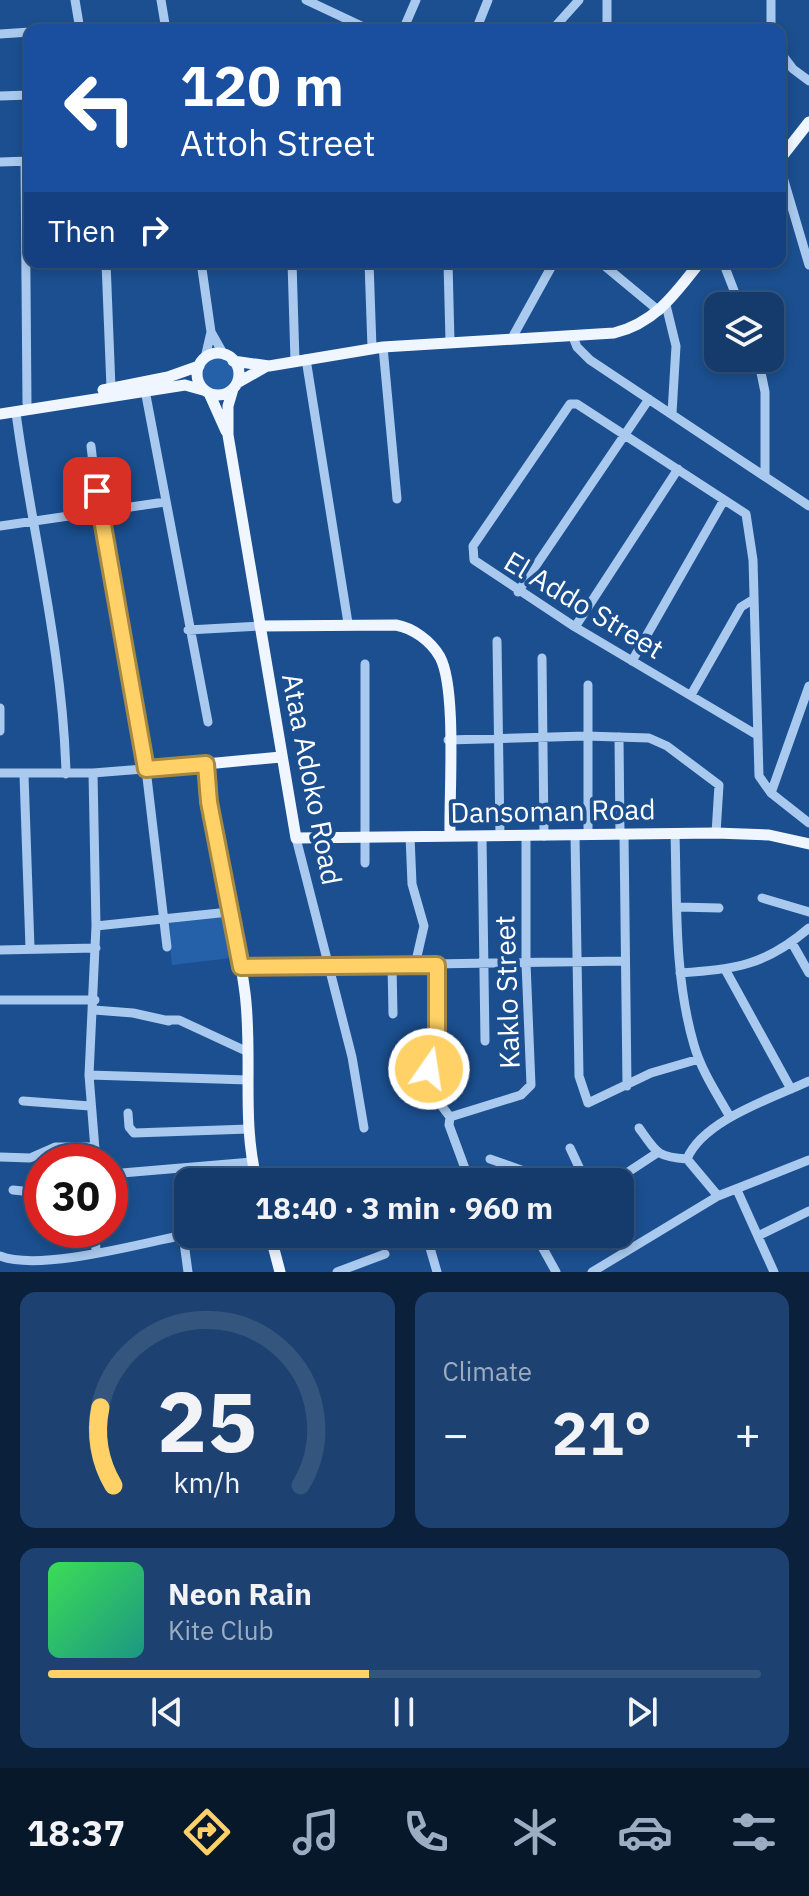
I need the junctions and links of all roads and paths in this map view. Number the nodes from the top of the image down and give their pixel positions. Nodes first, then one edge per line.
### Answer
1 (75, 0) edge
2 (161, 0) edge
3 (306, 0) edge
4 (416, 0) edge
5 (488, 0) edge
6 (579, 0) edge
7 (607, 0) edge
8 (771, 0) edge
9 (79, 24) edge
10 (165, 24) edge
11 (357, 24) edge
12 (406, 24) edge
13 (478, 24) edge
14 (557, 24) edge
15 (607, 24) edge
16 (771, 24) edge
17 (24, 32) edge
18 (0, 34) edge
19 (786, 60) edge
20 (809, 81) edge
21 (24, 95) edge
22 (0, 96) edge
23 (809, 122) edge
24 (786, 151) edge
25 (24, 161) edge
26 (0, 162) edge
27 (786, 187) edge
28 (809, 265) edge
29 (28, 268) edge
30 (106, 268) edge
31 (202, 268) edge
32 (292, 268) edge
33 (370, 268) edge
34 (448, 268) edge
35 (551, 268) edge
36 (608, 268) edge
37 (695, 268) edge
38 (725, 268) edge
39 (735, 292) edge
40 (662, 308) junction
41 (211, 332) junction
42 (573, 337) junction
43 (512, 338) junction
44 (450, 342) junction
45 (378, 348) junction
46 (229, 358) junction
47 (300, 360) junction
48 (202, 362) junction
49 (269, 366) junction
50 (761, 372) edge
51 (235, 386) junction
52 (111, 388) junction
53 (145, 390) junction
54 (206, 392) junction
55 (649, 399) junction
56 (27, 403) junction
57 (0, 407) edge
58 (16, 413) junction
59 (672, 413) junction
60 (0, 414) edge
61 (228, 435) junction
62 (626, 435) junction
63 (91, 446) dead end
64 (678, 469) junction
65 (765, 474) junction
66 (397, 499) dead end
67 (724, 500) junction
68 (165, 502) junction
69 (809, 506) edge
70 (99, 514) junction
71 (31, 523) junction
72 (0, 526) edge
73 (518, 592) junction
74 (754, 599) junction
75 (348, 623) junction
76 (260, 626) junction
77 (575, 627) junction
78 (188, 630) junction
79 (497, 641) dead end
80 (542, 658) dead end
81 (632, 661) junction
82 (365, 664) dead end
83 (588, 685) dead end
84 (809, 686) edge
85 (691, 695) junction
86 (0, 709) edge
87 (208, 722) dead end
88 (0, 731) edge
89 (757, 735) junction
90 (586, 736) junction
91 (619, 737) junction
92 (499, 738) junction
93 (543, 739) junction
94 (448, 740) junction
95 (281, 757) junction
96 (206, 764) junction
97 (146, 769) junction
98 (0, 773) edge
99 (93, 773) junction
100 (66, 774) junction
101 (24, 775) junction
102 (771, 793) junction
103 (809, 823) edge
104 (675, 833) junction
105 (716, 833) junction
106 (582, 834) junction
107 (622, 834) junction
108 (450, 835) junction
109 (410, 836) junction
110 (482, 836) junction
111 (500, 836) junction
112 (526, 836) junction
113 (544, 836) junction
114 (296, 838) junction
115 (366, 838) junction
116 (809, 844) edge
117 (365, 863) dead end
118 (762, 898) dead end
119 (678, 907) junction
120 (719, 908) dead end
121 (229, 912) junction
122 (809, 912) edge
123 (164, 918) junction
124 (96, 926) junction
125 (809, 928) edge
126 (792, 943) junction
127 (167, 947) dead end
128 (30, 948) junction
129 (96, 948) junction
130 (0, 950) edge
131 (624, 961) junction
132 (580, 962) junction
133 (526, 963) junction
134 (483, 964) junction
135 (392, 965) junction
136 (415, 965) junction
137 (437, 965) junction
138 (327, 966) junction
139 (241, 967) junction
140 (726, 971) junction
141 (680, 973) junction
142 (809, 973) edge
143 (0, 1000) edge
144 (94, 1005) junction
145 (393, 1014) dead end
146 (485, 1041) dead end
147 (248, 1052) junction
148 (699, 1059) junction
149 (89, 1075) junction
150 (248, 1080) junction
151 (809, 1081) edge
152 (627, 1086) junction
153 (791, 1089) junction
154 (23, 1101) dead end
155 (90, 1106) junction
156 (128, 1113) dead end
157 (450, 1117) junction
158 (730, 1117) junction
159 (364, 1128) dead end
160 (639, 1128) dead end
161 (249, 1129) junction
162 (94, 1144) edge
163 (570, 1148) dead end
164 (657, 1153) junction
165 (0, 1157) edge
166 (24, 1158) edge
167 (490, 1159) dead end
168 (687, 1159) junction
169 (809, 1160) edge
170 (252, 1162) junction
171 (254, 1168) edge
172 (465, 1168) edge
173 (516, 1168) edge
174 (579, 1168) edge
175 (634, 1168) edge
176 (128, 1172) edge
177 (13, 1190) dead end
178 (737, 1190) junction
179 (24, 1191) edge
180 (718, 1196) junction
181 (809, 1211) edge
182 (758, 1236) junction
183 (174, 1237) edge
184 (96, 1248) edge
185 (186, 1248) edge
186 (274, 1248) edge
187 (430, 1248) edge
188 (543, 1248) edge
189 (96, 1253) junction
190 (385, 1254) dead end
191 (0, 1256) edge
192 (20, 1262) junction
193 (15, 1272) edge
194 (188, 1272) edge
195 (280, 1272) edge
196 (337, 1272) edge
197 (437, 1272) edge
198 (556, 1272) edge
199 (592, 1272) edge
200 (774, 1272) edge

1 - 9 street
2 - 10 street
3 - 11 street
4 - 12 street
5 - 13 street
6 - 14 street
7 - 15 street
8 - 16 street
17 - 18 street
19 - 20 street
21 - 22 street
23 - 24 main road
25 - 26 street
27 - 28 street
29 - 56 street
30 - 52 street
31 - 41 street
32 - 47 street
33 - 45 street
34 - 44 street
35 - 43 street
36 - 40 street
37 - 40 main road
38 - 39 street
40 - 42 main road
40 - 59 street
41 - 46 street
41 - 48 street
42 - 43 main road
42 - 55 street
43 - 44 main road
44 - 45 main road
45 - 47 main road
45 - 66 street
46 - 48 main road
46 - 49 main road
46 - 51 main road
47 - 49 main road
47 - 75 street
48 - 52 main road
48 - 54 main road
49 - 51 main road
50 - 65 street
51 - 54 main road
51 - 61 main road, Ataa Adoko Road
52 - 56 main road
53 - 54 main road
53 - 58 main road
53 - 68 street
54 - 61 main road, Ataa Adoko Road
55 - 59 street
55 - 62 street
56 - 57 main road
58 - 60 main road
58 - 71 street
59 - 65 street
61 - 76 main road, Ataa Adoko Road
62 - 64 street
62 - 73 street
62 - 73 street, El Addo Street
63 - 70 street
64 - 67 street
64 - 77 street
65 - 69 street
67 - 74 street
67 - 81 street
68 - 70 street
68 - 78 street
70 - 71 street
70 - 97 street
71 - 72 street
71 - 100 street
73 - 77 street, El Addo Street
74 - 85 street
74 - 89 street
75 - 76 main road
75 - 94 main road
76 - 78 street
76 - 95 main road, Ataa Adoko Road
77 - 81 street, El Addo Street
78 - 87 street
79 - 92 street
80 - 93 street
81 - 85 street, El Addo Street
82 - 115 street
83 - 90 street
84 - 102 street
85 - 89 street, El Addo Street
86 - 88 street
89 - 102 street
90 - 91 street
90 - 93 street
90 - 106 street
91 - 105 street
91 - 107 street
92 - 93 street
92 - 94 street
92 - 111 street
93 - 113 street
94 - 108 main road
95 - 96 main road
95 - 114 main road, Ataa Adoko Road
96 - 97 street
96 - 121 main road
97 - 99 street
97 - 123 street
98 - 101 street
99 - 100 street
99 - 124 street
100 - 101 street
101 - 128 street
102 - 103 street
104 - 105 main road, Dansoman Road
104 - 107 main road, Dansoman Road
104 - 119 street
105 - 116 main road, Dansoman Road
106 - 107 main road, Dansoman Road
106 - 113 main road, Dansoman Road
106 - 132 street
107 - 131 street
108 - 109 main road, Dansoman Road
108 - 110 main road, Dansoman Road
109 - 115 main road, Dansoman Road
109 - 136 street
110 - 111 main road, Dansoman Road
110 - 134 street
111 - 112 main road, Dansoman Road
112 - 113 main road, Dansoman Road
112 - 133 street, Kaklo Street
114 - 115 main road, Dansoman Road
114 - 138 street, Ataa Adoko Road
115 - 117 street
118 - 122 street
119 - 120 street
119 - 141 street
121 - 123 street
121 - 139 main road
123 - 124 street
123 - 127 street
124 - 129 street
125 - 126 street
126 - 140 street
126 - 142 street
128 - 129 street
128 - 130 street
129 - 144 street
131 - 132 street
131 - 152 street
132 - 133 street
132 - 152 street
133 - 134 street
133 - 157 street, Kaklo Street
134 - 137 street
134 - 146 street
135 - 136 street
135 - 138 street
135 - 145 street
136 - 137 street
137 - 157 street
138 - 139 street
138 - 159 street, Ataa Adoko Road
139 - 147 main road
140 - 141 street
140 - 153 street
141 - 148 street
143 - 144 street
144 - 147 street
144 - 149 street
147 - 150 main road
148 - 152 street
148 - 158 street
149 - 150 street
149 - 155 street
150 - 161 main road
151 - 153 street
153 - 158 street
154 - 155 street
155 - 162 street
156 - 161 street
157 - 172 street
158 - 168 street
160 - 164 street
161 - 170 main road
163 - 174 street
164 - 168 street
164 - 175 street
165 - 166 street
167 - 173 street
168 - 180 street
169 - 178 street
170 - 171 main road
170 - 176 street
177 - 179 street
178 - 180 street
178 - 182 street
180 - 199 street
181 - 182 street
182 - 200 street
183 - 189 street
184 - 189 street
185 - 194 street
186 - 195 main road
187 - 197 street
188 - 198 street
189 - 192 street
190 - 196 street
191 - 192 street
192 - 193 street

